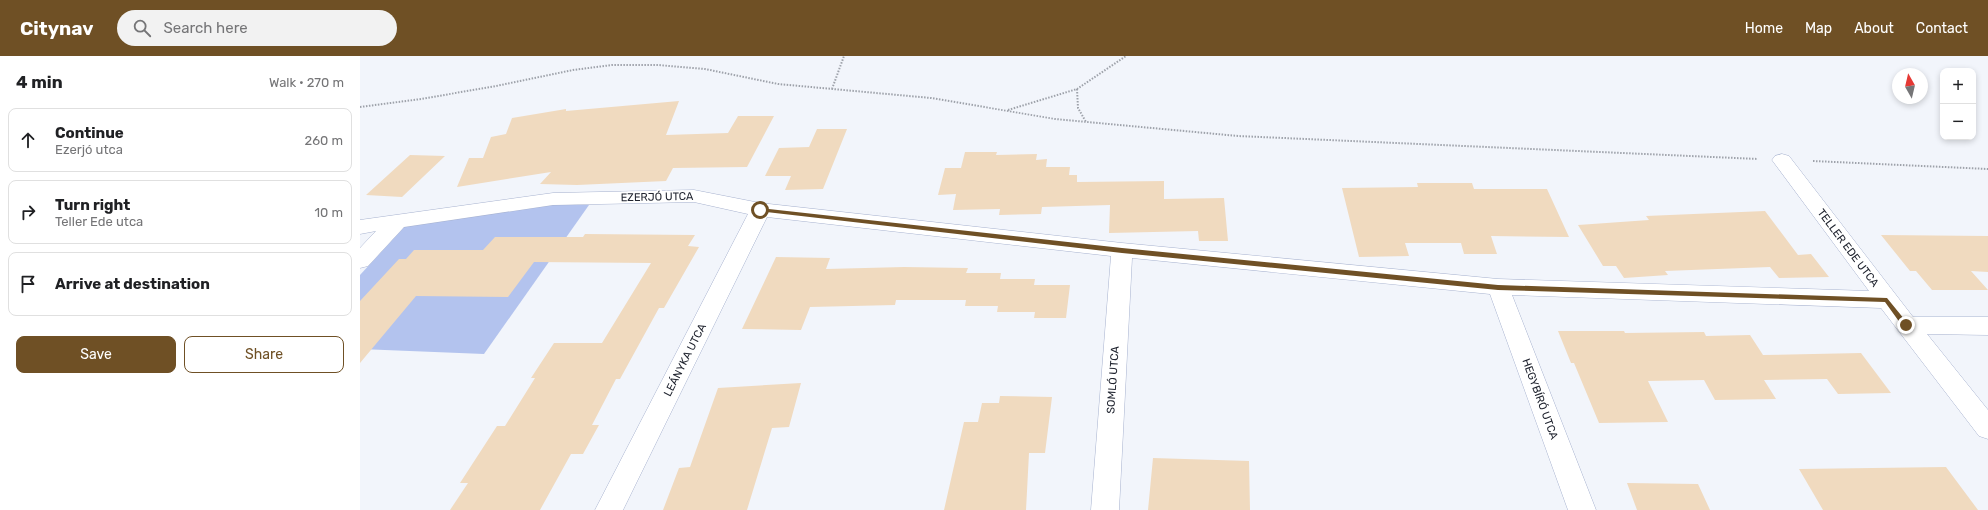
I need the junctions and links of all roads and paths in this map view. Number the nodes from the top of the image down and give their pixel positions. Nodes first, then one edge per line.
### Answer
1 (844, 56) edge
2 (1126, 56) edge
3 (832, 89) junction
4 (1077, 90) junction
5 (360, 107) edge
6 (1007, 111) junction
7 (1086, 122) junction
8 (1782, 160) junction
9 (1988, 169) edge
10 (760, 210) junction
11 (398, 222) junction
12 (360, 227) edge
13 (1122, 250) junction
14 (360, 261) edge
15 (1498, 287) junction
16 (1887, 300) junction
17 (1906, 325) junction
18 (1988, 326) edge
19 (1988, 429) edge
20 (609, 510) edge
21 (1105, 510) edge
22 (1582, 510) edge

1 - 3 path
2 - 4 path
3 - 5 path
3 - 6 path
4 - 6 path
4 - 7 path
6 - 7 path
7 - 8 path
8 - 9 path
8 - 16 street, TELLER EDE UTCA
10 - 11 street, EZERJÓ UTCA
10 - 13 street, EZERJÓ UTCA
10 - 20 street, LEÁNYKA UTCA
11 - 12 street, EZERJÓ UTCA
11 - 14 street
13 - 15 street, EZERJÓ UTCA
13 - 21 street, SOMLÓ UTCA
15 - 16 street, EZERJÓ UTCA
15 - 22 street, HEGYBÍRÓ UTCA
16 - 17 street, TELLER EDE UTCA
17 - 18 street
17 - 19 street, TELLER EDE UTCA

